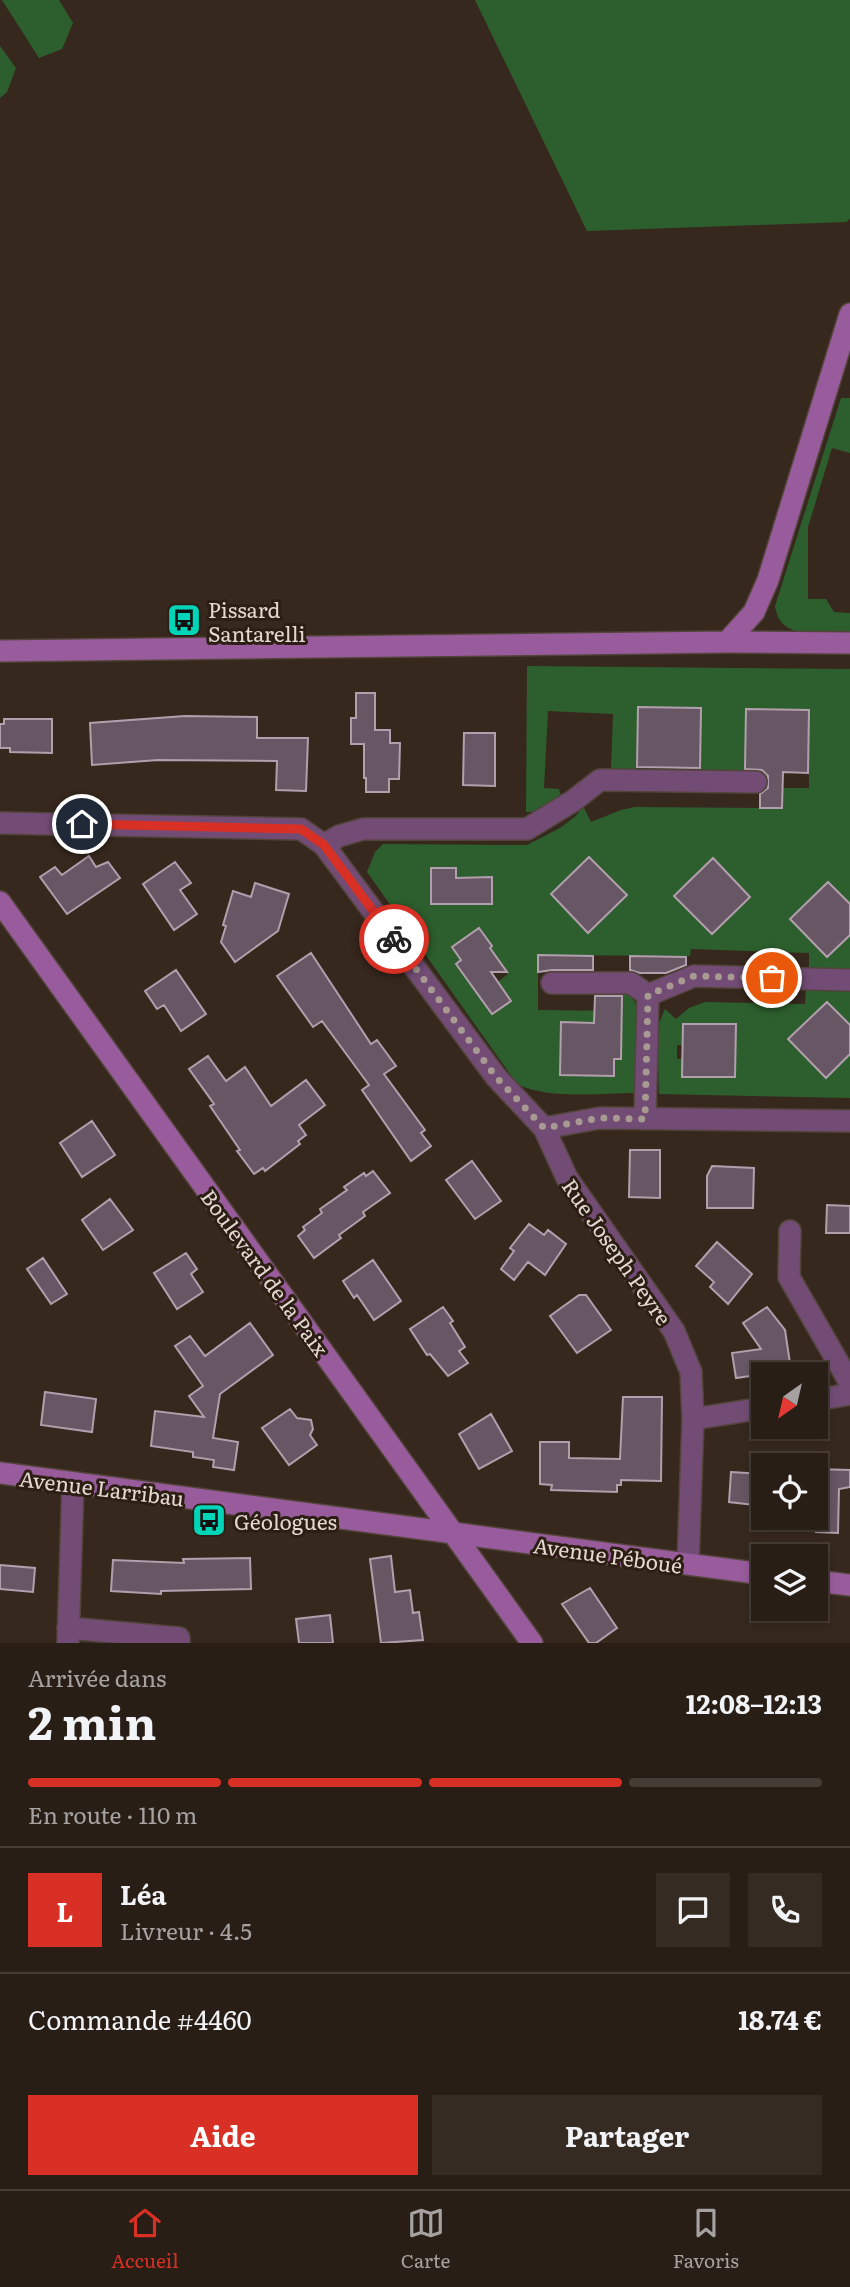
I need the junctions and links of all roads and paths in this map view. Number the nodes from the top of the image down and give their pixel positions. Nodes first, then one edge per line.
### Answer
1 (850, 314) edge
2 (727, 642) junction
3 (850, 643) edge
4 (0, 651) edge
5 (755, 782) dead end
6 (0, 823) edge
7 (324, 845) junction
8 (3, 912) edge
9 (850, 980) edge
10 (552, 983) dead end
11 (648, 995) junction
12 (645, 1119) junction
13 (850, 1121) edge
14 (544, 1128) junction
15 (790, 1231) dead end
16 (850, 1383) edge
17 (850, 1394) edge
18 (828, 1398) edge
19 (751, 1410) edge
20 (693, 1419) junction
21 (0, 1474) edge
22 (73, 1483) junction
23 (454, 1534) junction
24 (688, 1564) junction
25 (751, 1572) edge
26 (828, 1583) edge
27 (850, 1586) edge
28 (68, 1635) edge
29 (179, 1643) edge
30 (532, 1643) edge

1 - 2 main road
2 - 3 main road
2 - 4 main road
5 - 7 street
6 - 7 street
7 - 14 street, Rue Joseph Peyre
8 - 23 main road, Boulevard de la Paix
9 - 11 street
10 - 11 street
11 - 12 street
12 - 13 street
12 - 14 street
14 - 20 street, Rue Joseph Peyre
15 - 16 street
17 - 18 street
19 - 20 street
20 - 24 street, Rue Joseph Peyre
21 - 22 main road, Avenue Larribau
22 - 23 main road, Avenue Larribau
22 - 28 street
23 - 24 main road, Avenue Péboué
23 - 30 main road, Boulevard de la Paix
24 - 25 main road, Avenue Péboué
26 - 27 main road
28 - 29 street

